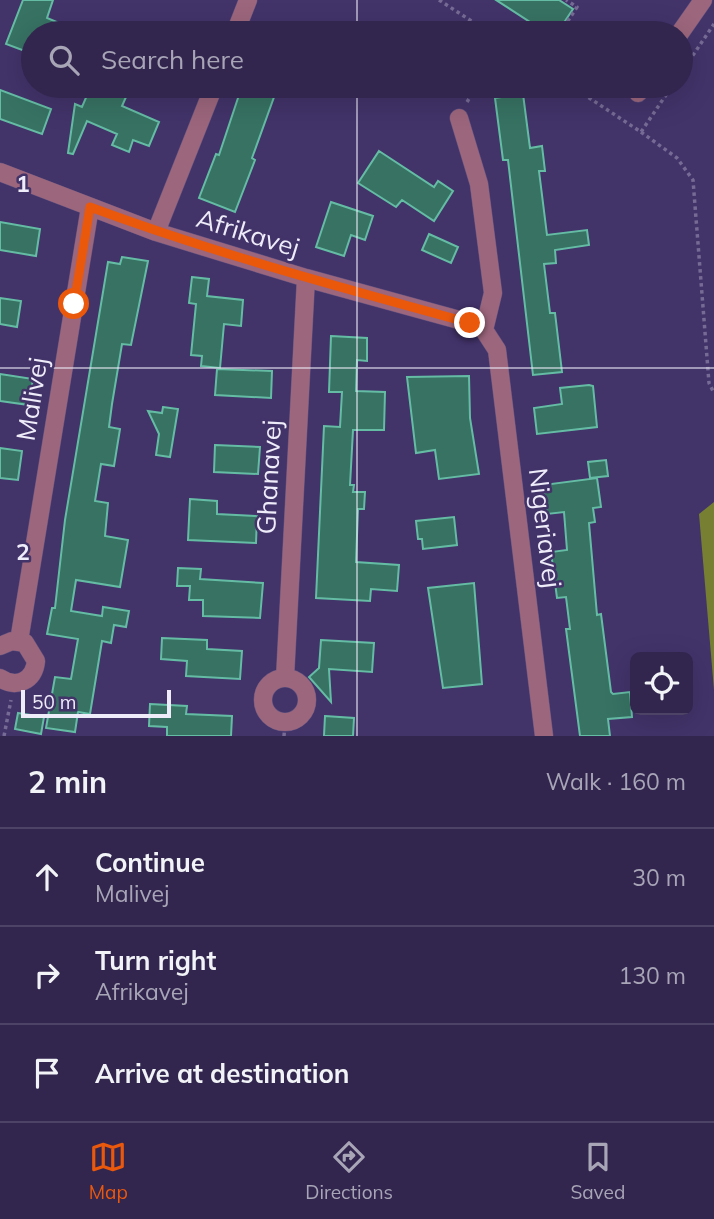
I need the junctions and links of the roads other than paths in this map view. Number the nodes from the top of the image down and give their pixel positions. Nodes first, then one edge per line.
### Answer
1 (248, 0) edge
2 (703, 0) edge
3 (239, 21) edge
4 (688, 21) edge
5 (209, 98) edge
6 (459, 118) dead end
7 (0, 172) edge
8 (90, 207) junction
9 (156, 232) junction
10 (306, 278) junction
11 (484, 330) junction
12 (19, 641) junction
13 (0, 646) edge
14 (285, 678) junction
15 (7, 681) edge
16 (284, 729) edge
17 (544, 736) edge

1 - 3 street
2 - 4 street
5 - 9 street
6 - 11 street
7 - 8 street, Afrikavej
8 - 9 street, Afrikavej
8 - 12 street, Malivej
9 - 10 street, Afrikavej
10 - 11 street, Afrikavej
10 - 14 street, Ghanavej
11 - 17 street, Nigeriavej
12 - 13 street
12 - 15 street
14 - 16 street
14 - 16 street

